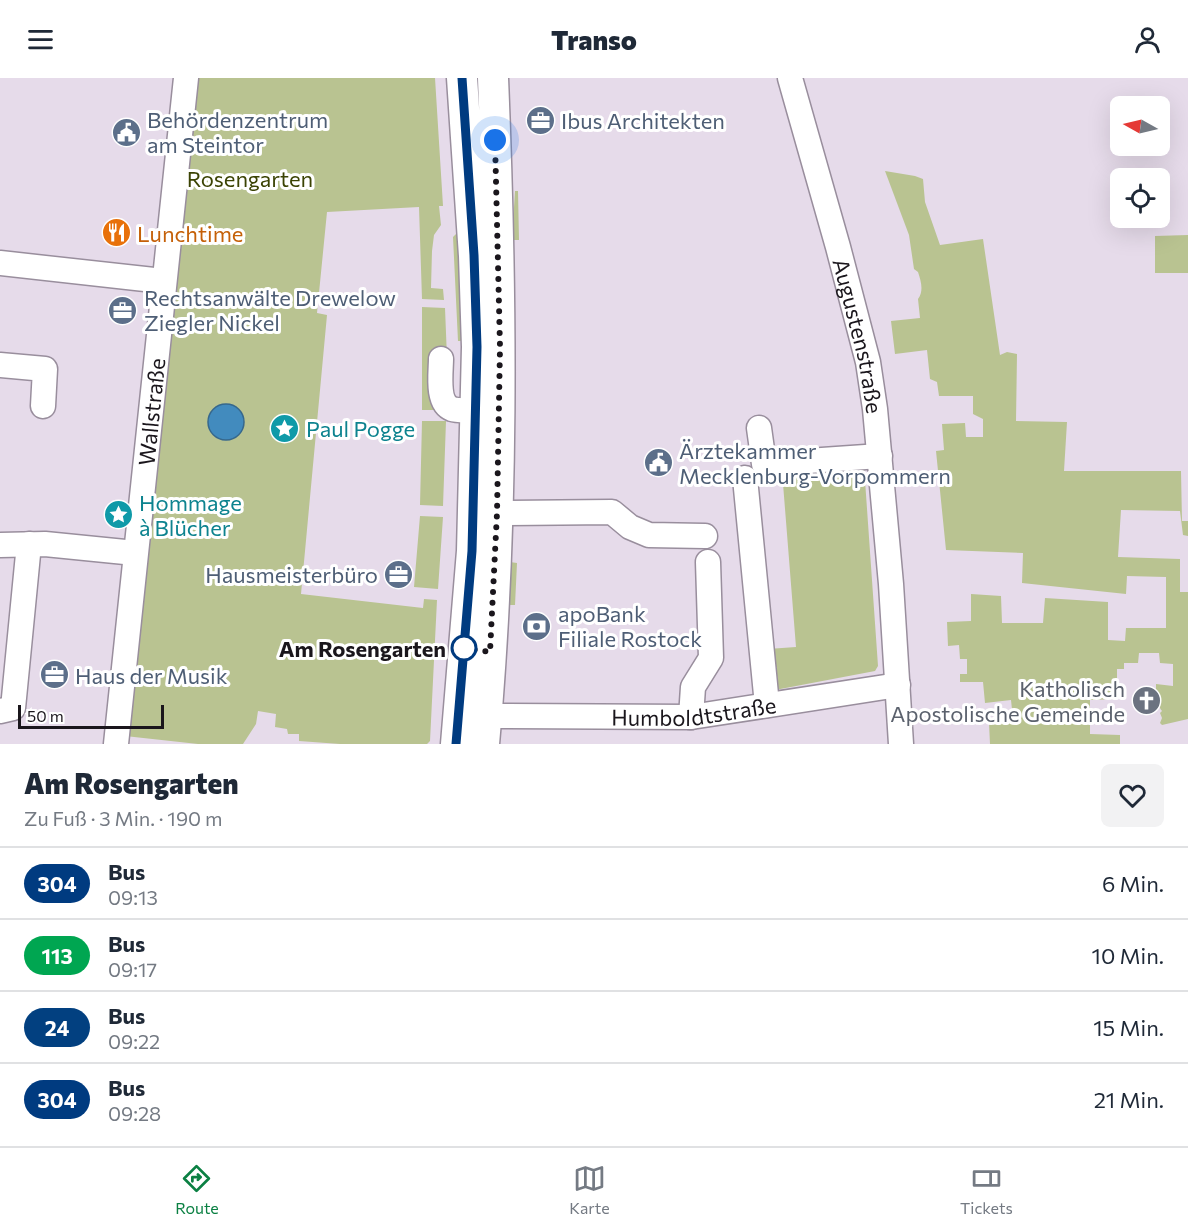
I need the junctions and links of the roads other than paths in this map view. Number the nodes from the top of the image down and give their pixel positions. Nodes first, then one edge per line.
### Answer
1 (186, 78) edge
2 (462, 78) edge
3 (493, 78) edge
4 (790, 78) edge
5 (0, 263) edge
6 (163, 281) junction
7 (441, 359) dead end
8 (0, 365) edge
9 (43, 406) dead end
10 (476, 410) junction
11 (759, 428) dead end
12 (880, 456) junction
13 (745, 478) dead end
14 (497, 513) junction
15 (705, 537) dead end
16 (29, 544) junction
17 (0, 545) edge
18 (135, 553) junction
19 (708, 562) dead end
20 (898, 685) junction
21 (766, 705) junction
22 (0, 711) edge
23 (691, 717) junction
24 (486, 730) edge
25 (116, 744) edge
26 (456, 744) edge
27 (901, 744) edge

1 - 6 street, Wallstraße
2 - 10 main road
3 - 14 main road
4 - 12 street, Augustenstraße
5 - 6 street
6 - 18 street, Wallstraße
7 - 10 street
8 - 9 street
10 - 26 main road
11 - 12 street
12 - 20 street, Augustenstraße
13 - 21 street
14 - 15 street
14 - 24 main road
16 - 17 street
16 - 18 street
16 - 22 street
18 - 25 street, Wallstraße
19 - 23 street
20 - 21 street, Humboldtstraße
20 - 27 street, Augustenstraße
21 - 23 street, Humboldtstraße
23 - 24 street, Humboldtstraße

